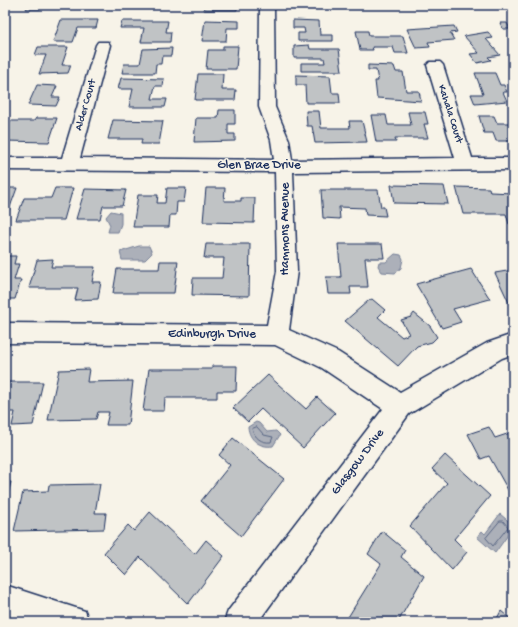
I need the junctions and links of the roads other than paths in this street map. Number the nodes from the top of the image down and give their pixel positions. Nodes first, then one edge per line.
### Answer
1 (267, 5) edge
2 (103, 45) dead end
3 (435, 65) dead end
4 (465, 163) junction
5 (5, 164) edge
6 (513, 164) edge
7 (69, 166) junction
8 (284, 166) junction
9 (5, 333) edge
10 (277, 335) junction
11 (513, 344) edge
12 (400, 406) junction
13 (5, 600) edge
14 (74, 622) edge
15 (239, 622) edge

1 - 8 street, Hammons Avenue
2 - 7 street, Alder Court
3 - 4 street, Kahala Court
4 - 6 street, Glen Brae Drive
4 - 8 street, Glen Brae Drive
5 - 7 street, Glen Brae Drive
7 - 8 street, Glen Brae Drive
8 - 10 street, Hammons Avenue
9 - 10 street, Edinburgh Drive
10 - 12 street, Edinburgh Drive
11 - 12 street, Glasgow Drive
12 - 15 street, Glasgow Drive
13 - 14 street

